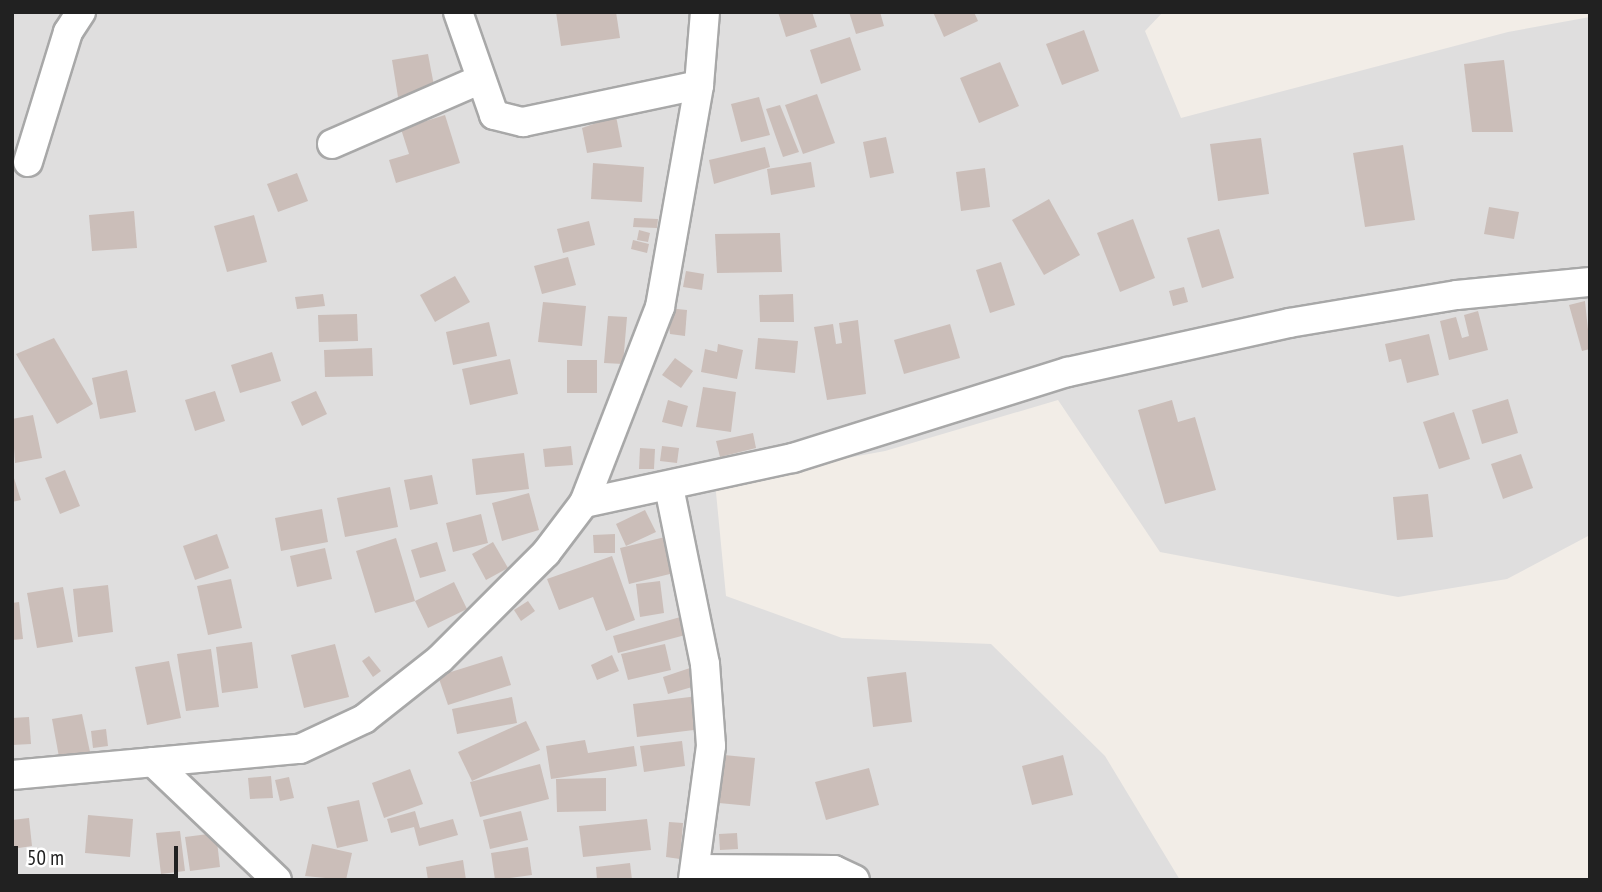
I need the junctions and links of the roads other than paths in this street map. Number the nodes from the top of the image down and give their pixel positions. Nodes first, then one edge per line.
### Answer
1 (81, 12) edge
2 (458, 12) edge
3 (705, 12) edge
4 (479, 80) junction
5 (699, 86) junction
6 (332, 144) dead end
7 (28, 162) dead end
8 (1590, 282) edge
9 (669, 487) junction
10 (584, 503) junction
11 (153, 762) junction
12 (12, 775) edge
13 (694, 875) edge
14 (277, 880) edge
15 (855, 880) edge

1 - 7 street
2 - 4 street
3 - 5 street
4 - 5 street
4 - 6 street
5 - 10 street
8 - 9 street
9 - 10 street
9 - 13 street
10 - 11 street
11 - 12 street
11 - 14 street
13 - 15 street

